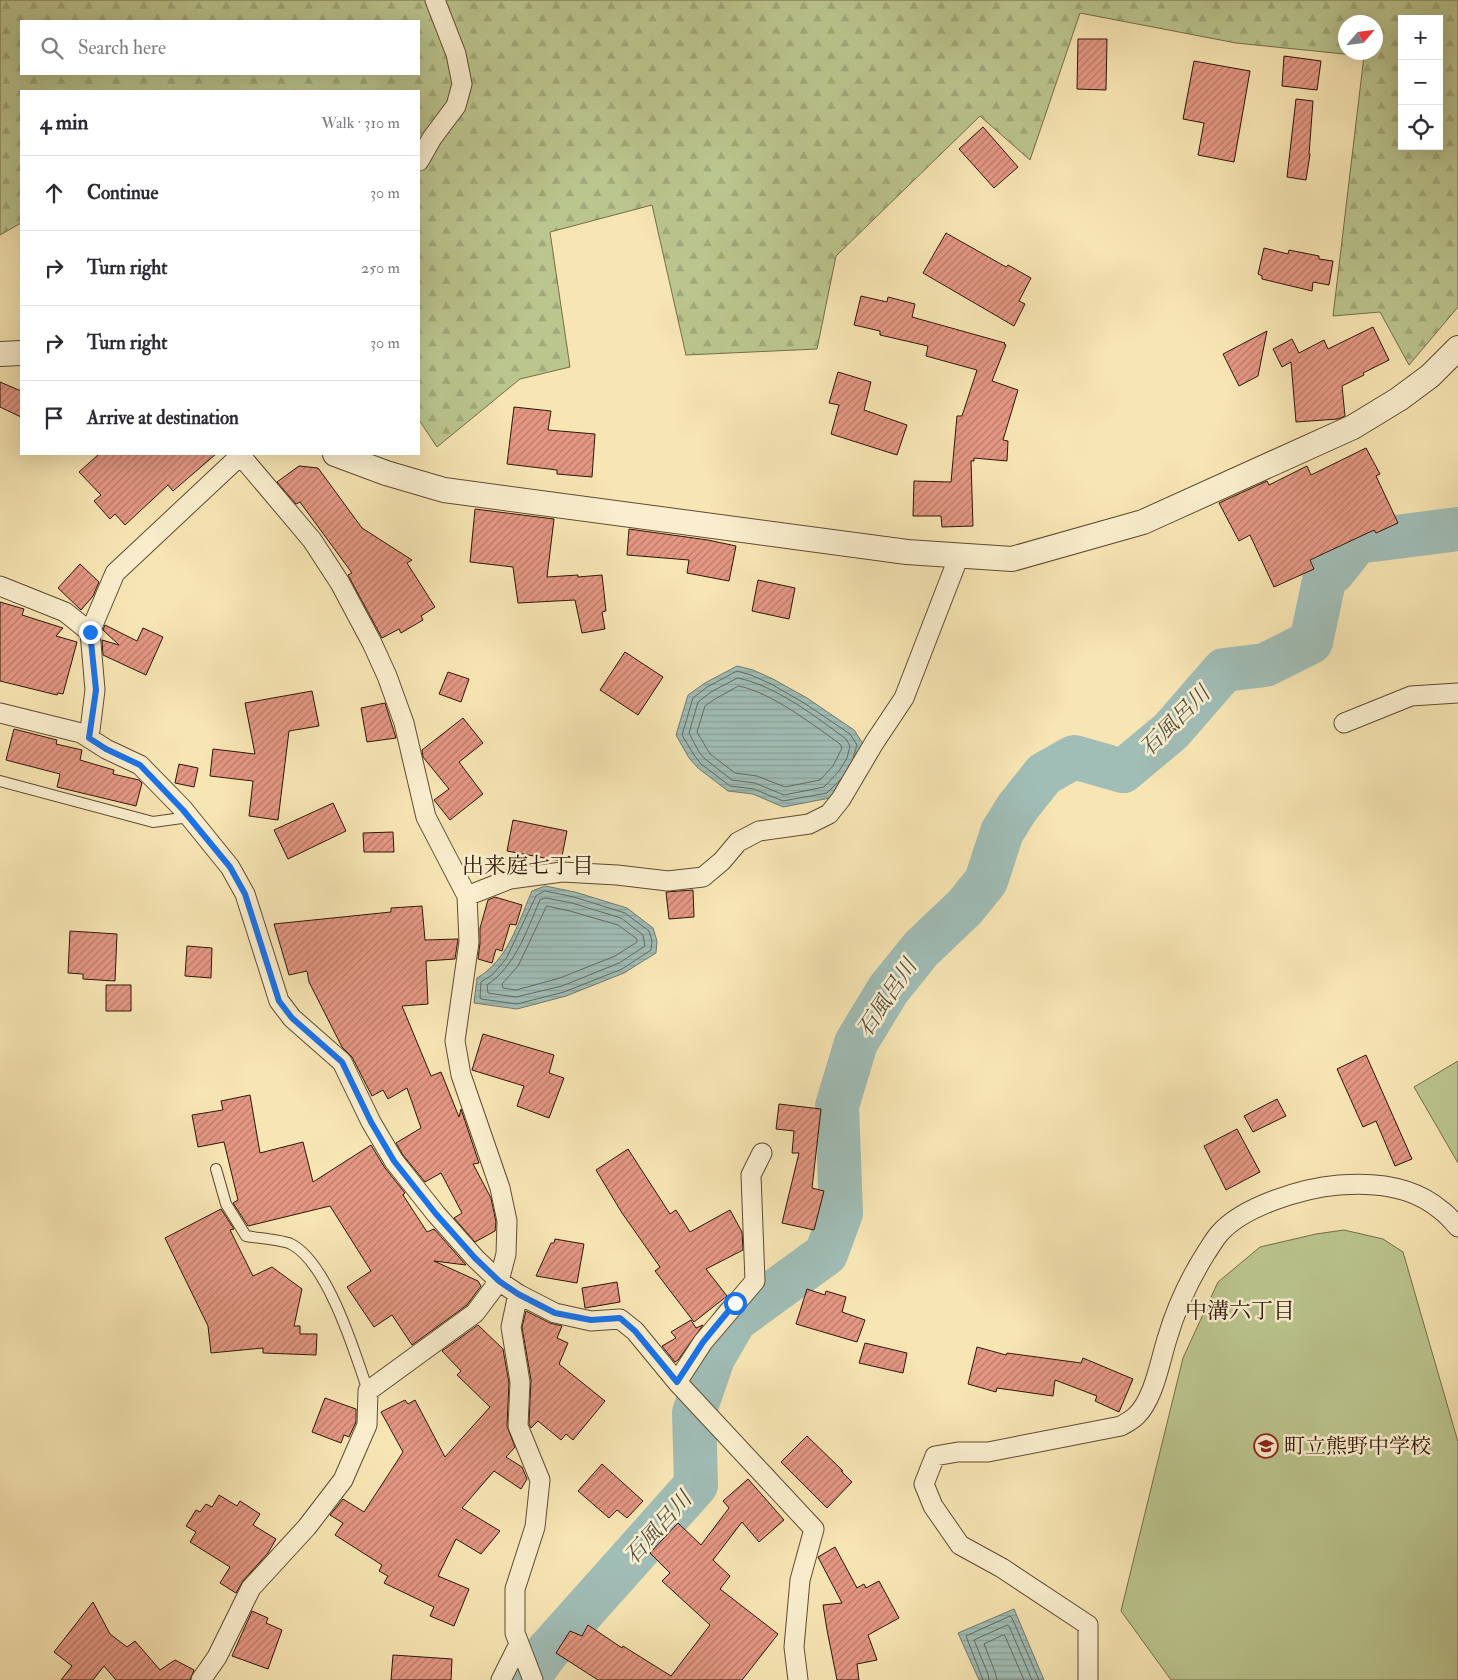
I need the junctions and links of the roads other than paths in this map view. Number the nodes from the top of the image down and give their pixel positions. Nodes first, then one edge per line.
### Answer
1 (435, 0) edge
2 (420, 159) edge
3 (1458, 348) edge
4 (20, 353) edge
5 (0, 354) edge
6 (242, 455) edge
7 (338, 455) edge
8 (959, 556) junction
9 (0, 586) edge
10 (90, 632) junction
11 (1458, 693) edge
12 (0, 713) edge
13 (1344, 723) dead end
14 (89, 738) junction
15 (0, 781) edge
16 (189, 816) junction
17 (467, 896) junction
18 (762, 1153) dead end
19 (216, 1169) dead end
20 (1458, 1227) edge
21 (499, 1281) junction
22 (518, 1294) junction
23 (679, 1385) junction
24 (368, 1391) junction
25 (522, 1652) junction
26 (201, 1680) edge
27 (500, 1680) edge
28 (533, 1680) edge
29 (798, 1680) edge
30 (1088, 1680) edge

1 - 2 street
3 - 8 street
4 - 5 street
6 - 10 street
6 - 17 street
7 - 8 street
8 - 17 street
9 - 10 street
10 - 14 street
11 - 13 street
12 - 14 street
14 - 16 street
15 - 16 lane
16 - 21 street
17 - 21 street
18 - 23 street
19 - 24 lane
20 - 30 street
21 - 22 street
21 - 24 street
22 - 23 street
22 - 25 street
23 - 29 street
24 - 26 street
25 - 27 street
25 - 28 street

